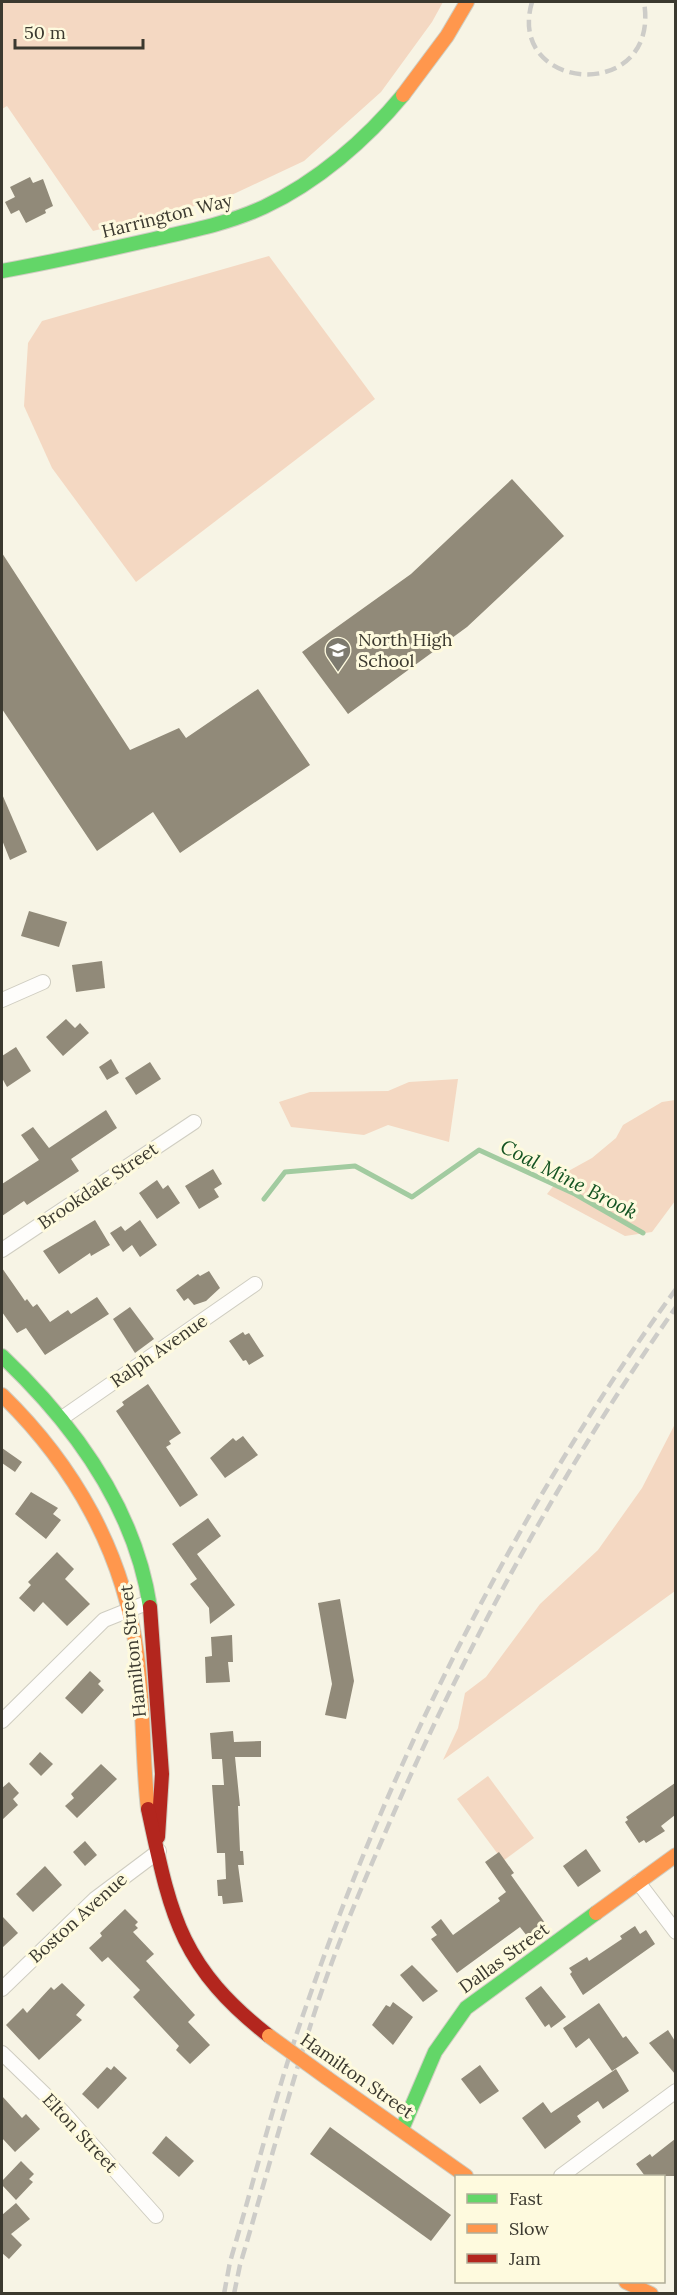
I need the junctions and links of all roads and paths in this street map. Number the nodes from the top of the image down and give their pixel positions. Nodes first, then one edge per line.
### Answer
1 (467, 2) edge
2 (2, 271) edge
3 (43, 982) dead end
4 (2, 1000) edge
5 (194, 1122) dead end
6 (2, 1250) edge
7 (255, 1284) dead end
8 (2, 1358) edge
9 (2, 1395) edge
10 (62, 1419) junction
11 (149, 1602) junction
12 (129, 1609) junction
13 (2, 1721) edge
14 (158, 1847) junction
15 (675, 1855) edge
16 (638, 1882) junction
17 (675, 1932) edge
18 (2, 1989) edge
19 (2, 2053) edge
20 (675, 2091) edge
21 (402, 2129) junction
22 (465, 2175) edge
23 (562, 2175) edge
24 (156, 2216) dead end
25 (628, 2283) edge
26 (651, 2294) edge

1 - 2 main road, Harrington Way
3 - 4 street
5 - 6 street, Brookdale Street
7 - 10 street, Ralph Avenue
8 - 10 main road, Hamilton Street
9 - 12 main road, Hamilton Street
10 - 11 main road, Hamilton Street
11 - 12 street
11 - 14 main road, Hamilton Street
12 - 13 street
12 - 14 main road, Hamilton Street
14 - 18 street, Boston Avenue
14 - 21 main road, Hamilton Street, bridge
15 - 16 main road, Dallas Street
16 - 17 street
16 - 21 main road, Dallas Street
19 - 24 street, Elton Street
20 - 23 street
21 - 22 main road, Hamilton Street
25 - 26 main road

